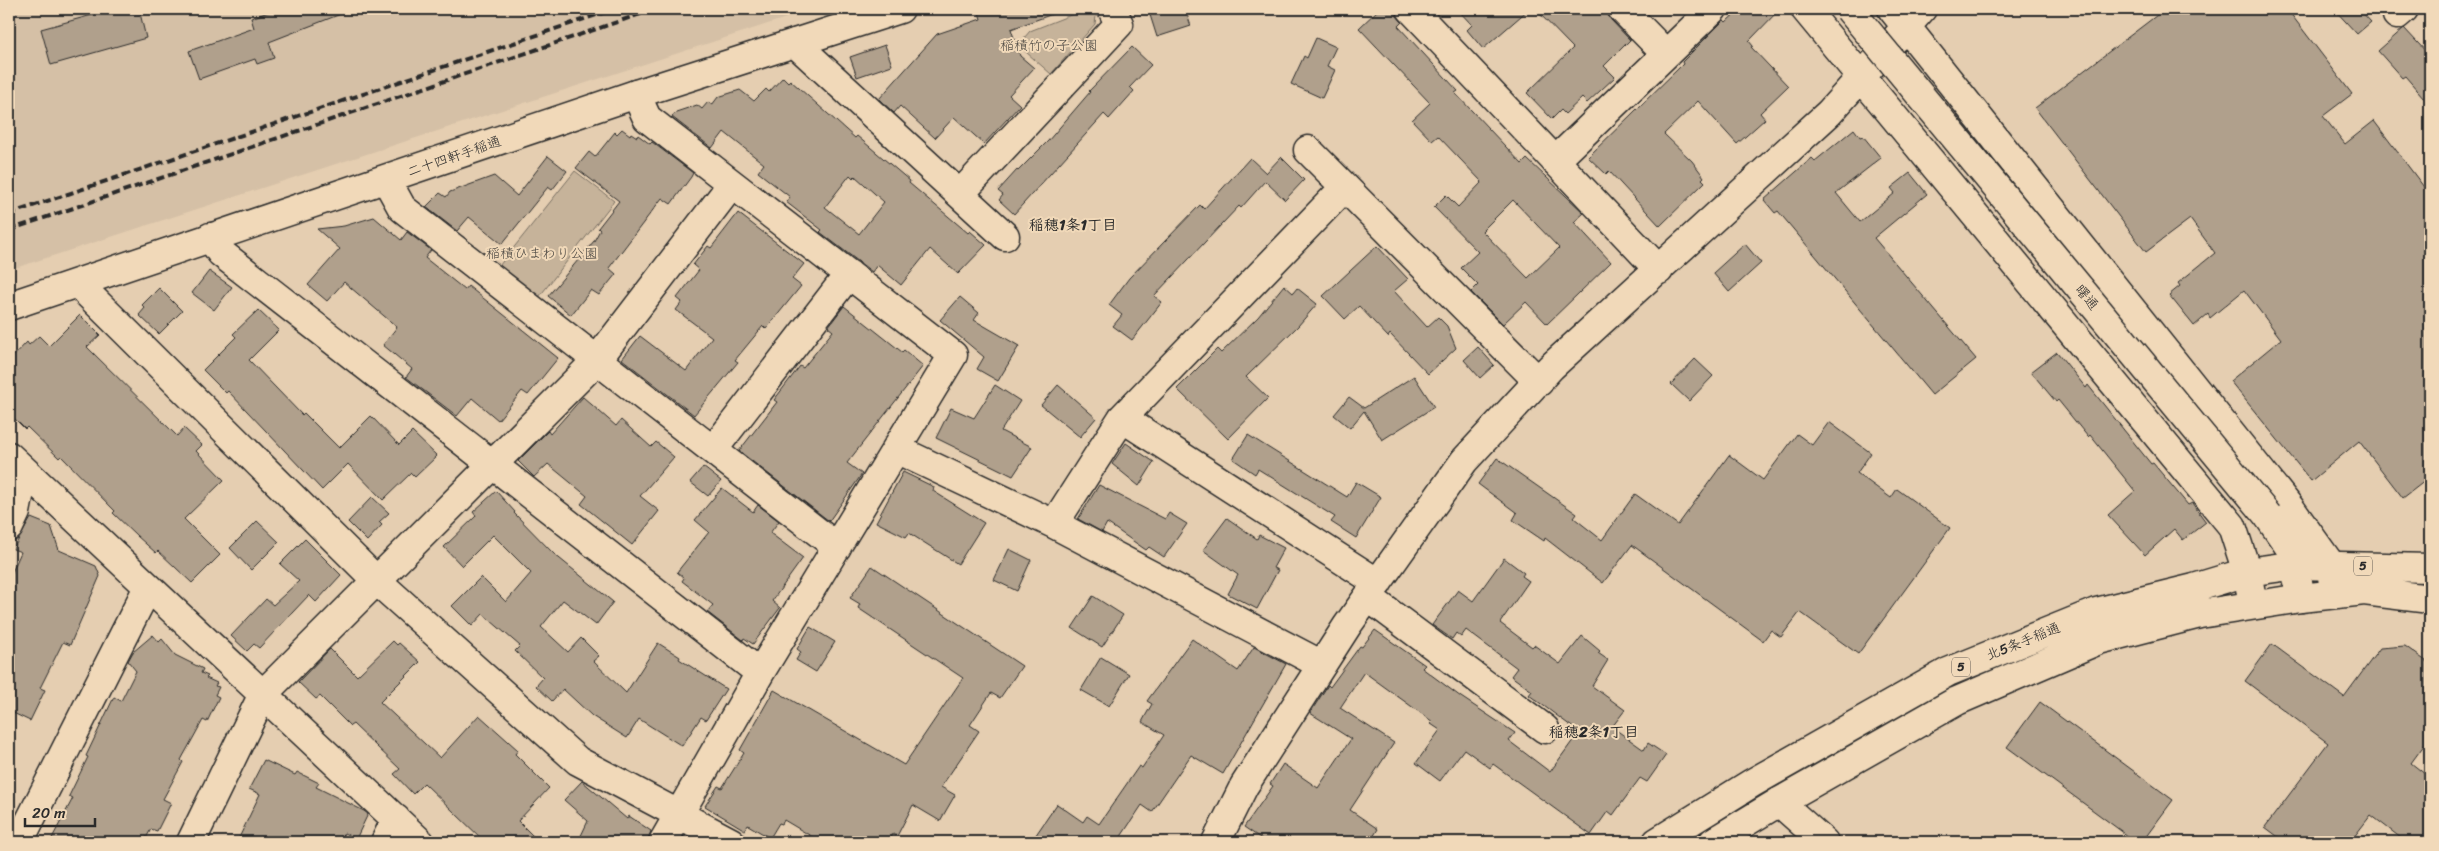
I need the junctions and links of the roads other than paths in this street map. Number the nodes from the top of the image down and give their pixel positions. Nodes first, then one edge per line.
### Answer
1 (900, 9) edge
2 (1112, 9) edge
3 (1411, 9) edge
4 (1622, 9) edge
5 (1713, 9) edge
6 (1805, 9) edge
7 (1849, 9) edge
8 (1907, 15) edge
9 (795, 43) junction
10 (1666, 54) junction
11 (1861, 76) junction
12 (636, 94) junction
13 (1308, 150) dead end
14 (1555, 161) junction
15 (386, 178) junction
16 (732, 184) junction
17 (1345, 187) junction
18 (960, 194) junction
19 (1005, 236) dead end
20 (210, 237) junction
21 (1659, 270) junction
22 (849, 274) junction
23 (78, 284) junction
24 (9, 306) edge
25 (597, 360) junction
26 (1538, 382) junction
27 (1122, 418) junction
28 (896, 449) junction
29 (713, 450) junction
30 (491, 464) junction
31 (14, 468) edge
32 (1054, 524) junction
33 (9, 527) edge
34 (836, 547) junction
35 (2296, 565) junction
36 (2331, 565) junction
37 (2430, 568) edge
38 (2247, 572) junction
39 (376, 580) junction
40 (148, 587) junction
41 (1373, 590) junction
42 (2334, 594) junction
43 (2301, 598) junction
44 (2430, 599) edge
45 (2253, 604) junction
46 (1322, 665) junction
47 (760, 673) junction
48 (263, 694) junction
49 (1545, 729) dead end
50 (1779, 802) junction
51 (680, 816) junction
52 (390, 831) edge
53 (19, 842) edge
54 (191, 842) edge
55 (420, 842) edge
56 (663, 842) edge
57 (731, 842) edge
58 (1216, 842) edge
59 (1657, 842) edge
60 (1713, 842) edge
61 (1824, 842) edge

1 - 9 main road, 二十四軒手稲通
2 - 18 main road
3 - 14 main road
4 - 10 main road
5 - 10 main road
6 - 11 main road
7 - 35 main road, 曙通, bridge
8 - 11 main road
8 - 36 main road
9 - 12 main road, 二十四軒手稲通
9 - 18 main road
10 - 14 main road
11 - 21 main road
11 - 38 main road
12 - 15 main road, 二十四軒手稲通
12 - 16 main road
13 - 17 main road
14 - 21 main road
15 - 20 main road, 二十四軒手稲通
15 - 25 main road
16 - 22 main road
16 - 25 main road
17 - 26 main road
17 - 27 main road
18 - 19 main road
20 - 23 main road, 二十四軒手稲通
20 - 30 main road
21 - 26 main road
22 - 28 main road
22 - 29 main road
23 - 24 main road, 二十四軒手稲通
23 - 39 main road
25 - 29 main road
25 - 30 main road
26 - 41 main road
27 - 32 main road
27 - 41 main road
28 - 32 main road
28 - 34 main road
29 - 34 main road
30 - 39 main road
30 - 47 main road
31 - 33 main road
31 - 40 main road
32 - 46 main road
34 - 47 main road
35 - 36 main road, 北5条手稲通 / 5
35 - 38 main road, 北5条手稲通 / 5
35 - 43 main road, 曙通
36 - 37 main road, 北5条手稲通 / 5
36 - 42 main road
38 - 45 main road
38 - 59 main road, 北5条手稲通 / 5
39 - 48 main road
39 - 51 main road
40 - 48 main road
40 - 53 main road
41 - 46 main road
41 - 49 main road
42 - 43 main road, 北5条手稲通 / 5
42 - 44 main road, 北5条手稲通 / 5
43 - 45 main road, 北5条手稲通 / 5
45 - 50 main road, 北5条手稲通 / 5
46 - 58 main road
47 - 51 main road
48 - 52 main road
48 - 54 main road
50 - 60 main road, 北5条手稲通 / 5
50 - 61 main road
51 - 56 main road
51 - 57 main road
52 - 55 main road

